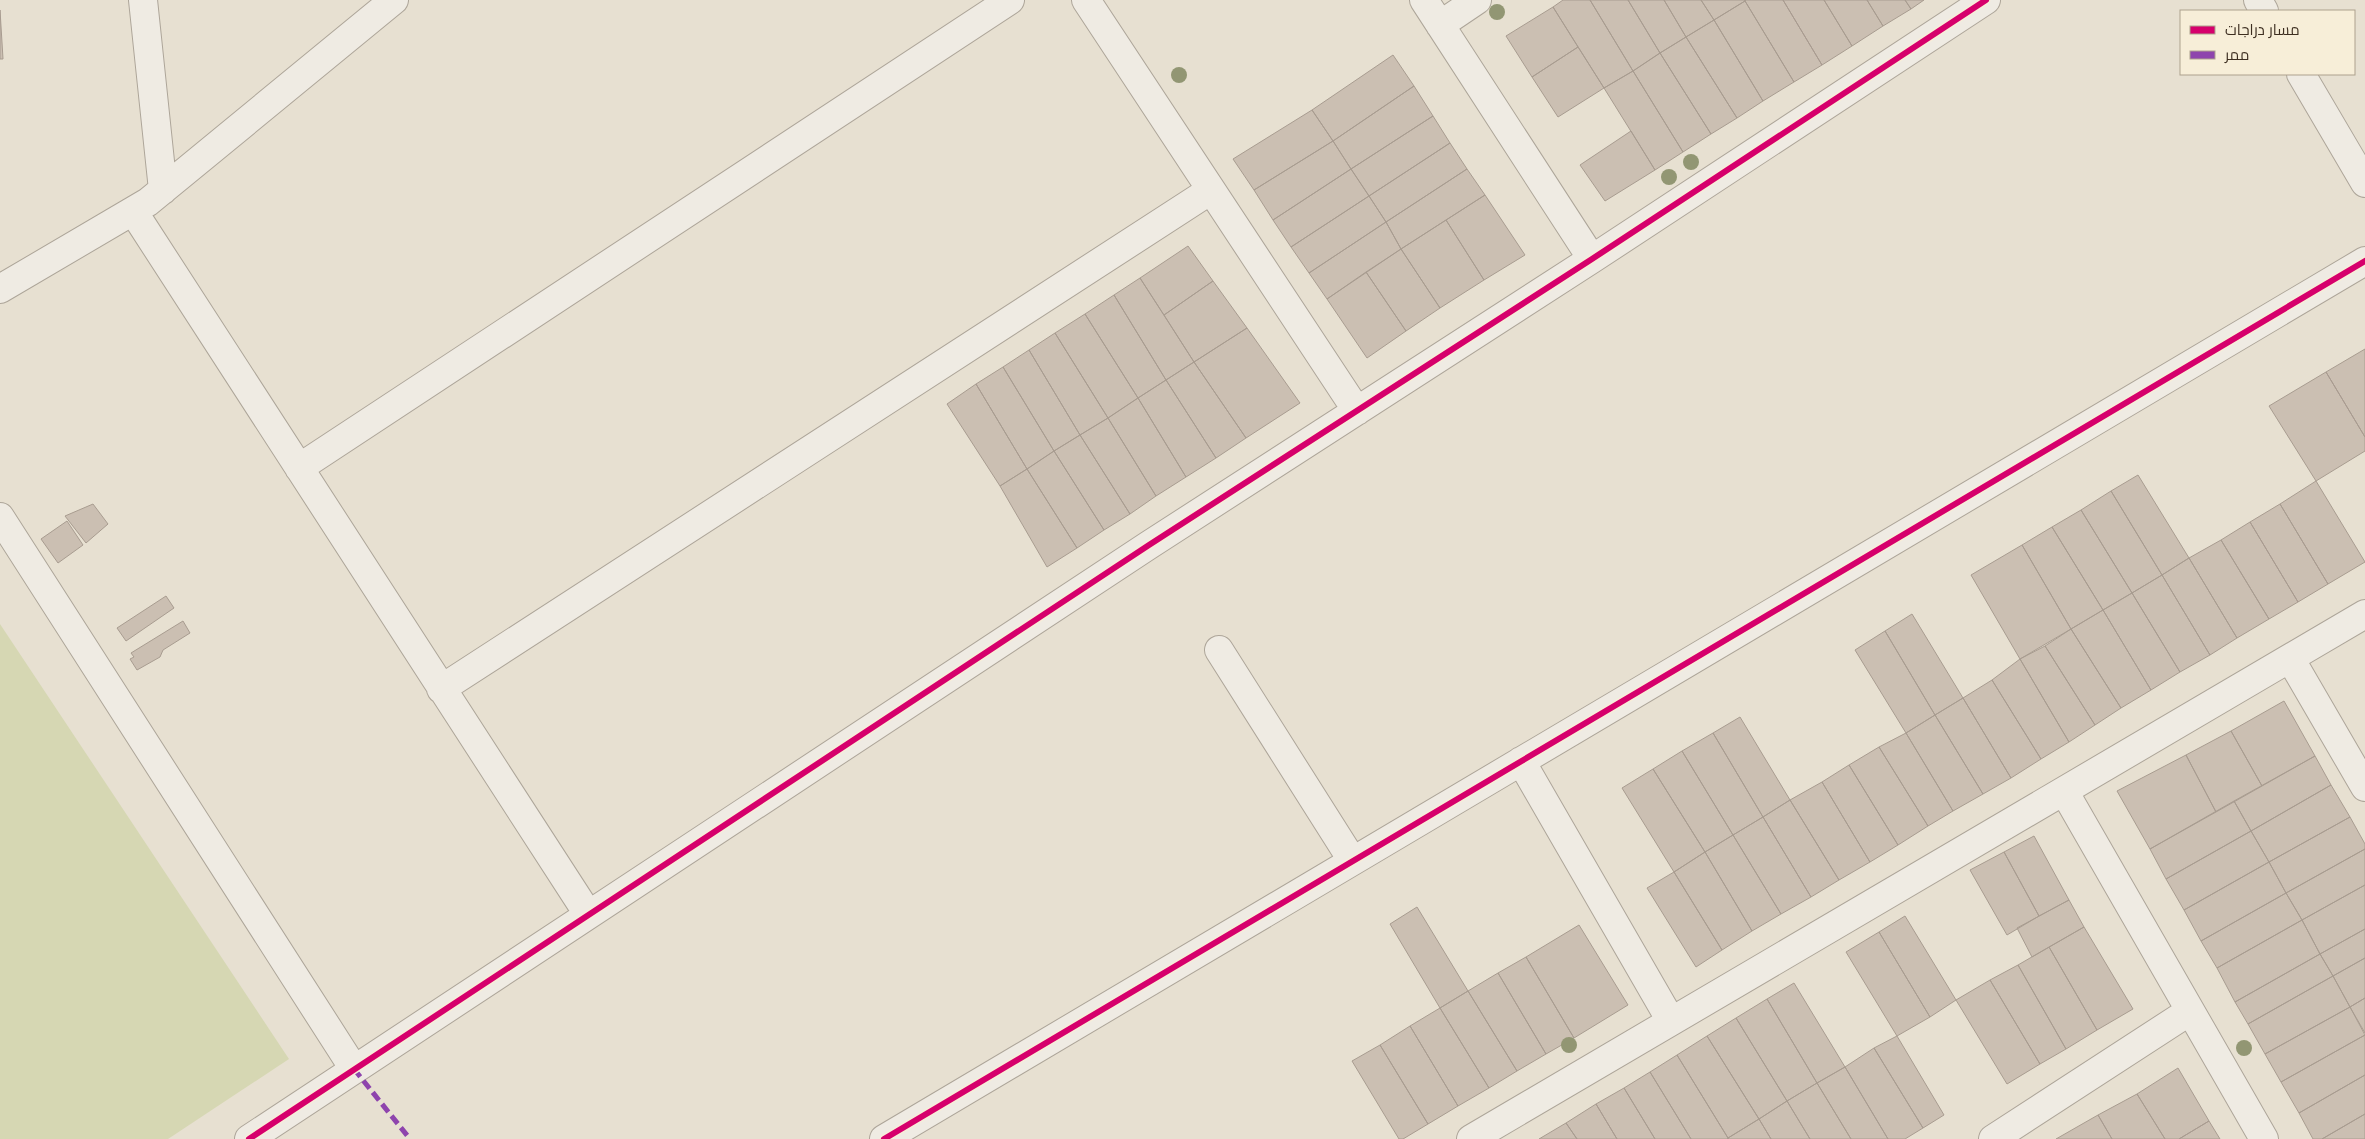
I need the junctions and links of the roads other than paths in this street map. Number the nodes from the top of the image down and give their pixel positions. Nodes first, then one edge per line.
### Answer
1 (143, 0) edge
2 (394, 0) edge
3 (1010, 0) edge
4 (1086, 0) edge
5 (1424, 0) edge
6 (1477, 0) edge
7 (1986, 0) edge
8 (1440, 24) junction
9 (2302, 75) edge
10 (2365, 183) edge
11 (163, 190) junction
12 (1211, 190) junction
13 (132, 211) junction
14 (1592, 260) junction
15 (2365, 261) edge
16 (0, 289) edge
17 (1357, 411) junction
18 (299, 468) junction
19 (0, 517) edge
20 (2365, 614) edge
21 (1219, 650) dead end
22 (2290, 658) junction
23 (441, 689) junction
24 (1521, 761) junction
25 (2365, 787) edge
26 (2064, 791) junction
27 (1352, 860) junction
28 (588, 914) junction
29 (2190, 1011) junction
30 (1671, 1021) junction
31 (354, 1069) junction
32 (249, 1139) edge
33 (884, 1139) edge
34 (1471, 1139) edge
35 (1993, 1139) edge
36 (2264, 1139) edge

1 - 11 street
2 - 11 street
3 - 18 street
4 - 12 street
5 - 8 street
6 - 8 street
7 - 14 street
8 - 14 street
9 - 10 street
11 - 13 street
12 - 17 street
12 - 23 street
13 - 16 street
13 - 18 street
14 - 17 street
15 - 24 street
17 - 28 street
18 - 23 street
19 - 31 street
20 - 22 street
21 - 27 street
22 - 25 street
22 - 26 street
23 - 28 street
24 - 27 street
24 - 30 street
26 - 29 street
26 - 30 street
27 - 33 street
28 - 31 street
29 - 35 street
29 - 36 street
30 - 34 street
31 - 32 street

